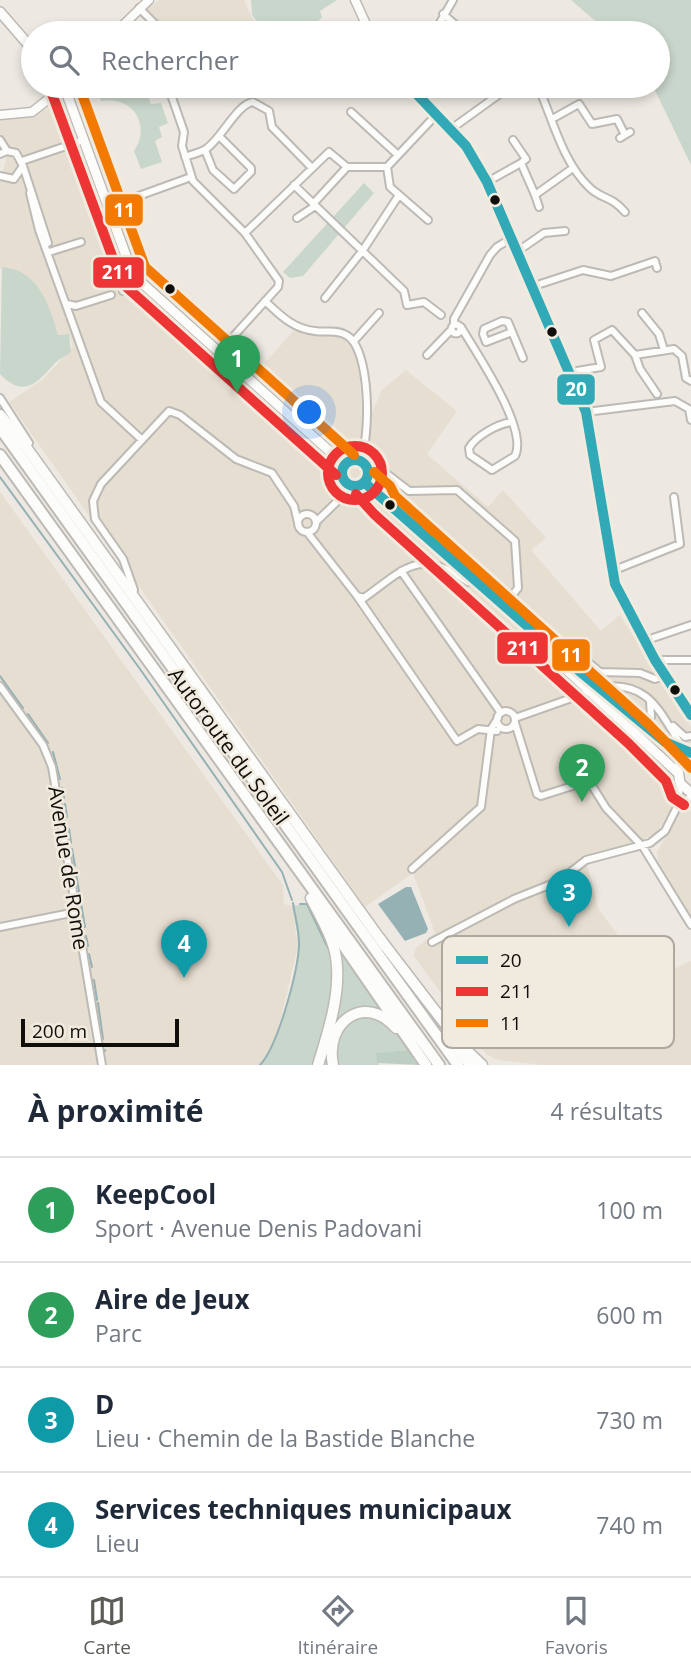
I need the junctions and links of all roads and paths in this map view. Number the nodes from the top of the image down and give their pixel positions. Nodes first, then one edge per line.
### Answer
1 (149, 0) edge
2 (355, 0) edge
3 (453, 0) edge
4 (139, 8) junction
5 (0, 12) edge
6 (443, 14) junction
7 (127, 21) edge
8 (152, 21) edge
9 (365, 21) edge
10 (440, 21) edge
11 (451, 21) edge
12 (21, 36) edge
13 (49, 98) edge
14 (68, 98) edge
15 (74, 98) edge
16 (172, 98) edge
17 (420, 98) edge
18 (493, 98) edge
19 (543, 98) edge
20 (577, 98) edge
21 (579, 104) junction
22 (351, 112) dead end
23 (0, 115) edge
24 (436, 115) junction
25 (552, 118) junction
26 (451, 129) junction
27 (625, 135) dead end
28 (219, 136) junction
29 (0, 140) edge
30 (84, 140) junction
31 (513, 140) dead end
32 (205, 150) junction
33 (4, 153) edge
34 (398, 155) junction
35 (185, 157) junction
36 (23, 163) junction
37 (521, 163) junction
38 (311, 167) junction
39 (347, 167) junction
40 (387, 167) junction
41 (573, 168) junction
42 (0, 177) edge
43 (191, 177) junction
44 (14, 179) junction
45 (487, 182) junction
46 (294, 186) junction
47 (29, 191) junction
48 (399, 195) junction
49 (535, 195) junction
50 (314, 205) junction
51 (111, 206) junction
52 (539, 207) dead end
53 (625, 212) dead end
54 (298, 218) dead end
55 (428, 220) dead end
56 (565, 231) dead end
57 (245, 233) junction
58 (512, 238) junction
59 (81, 242) dead end
60 (363, 250) junction
61 (518, 251) junction
62 (49, 252) junction
63 (657, 268) dead end
64 (139, 277) junction
65 (534, 286) junction
66 (125, 290) dead end
67 (111, 295) dead end
68 (325, 298) dead end
69 (265, 301) junction
70 (67, 304) junction
71 (407, 305) junction
72 (379, 313) dead end
73 (642, 313) dead end
74 (409, 315) dead end
75 (441, 315) dead end
76 (457, 328) junction
77 (512, 332) junction
78 (354, 341) junction
79 (486, 342) junction
80 (222, 349) junction
81 (477, 349) junction
82 (664, 351) junction
83 (426, 355) dead end
84 (635, 355) junction
85 (523, 358) dead end
86 (571, 373) junction
87 (691, 381) edge
88 (263, 390) junction
89 (657, 394) dead end
90 (0, 398) edge
91 (0, 409) edge
92 (586, 412) junction
93 (0, 415) edge
94 (691, 420) edge
95 (512, 422) junction
96 (0, 428) edge
97 (141, 439) junction
98 (22, 442) junction
99 (0, 455) edge
100 (345, 465) junction
101 (367, 471) junction
102 (348, 487) junction
103 (62, 497) junction
104 (674, 497) dead end
105 (294, 506) junction
106 (321, 513) junction
107 (307, 514) junction
108 (299, 527) junction
109 (312, 527) junction
110 (415, 563) junction
111 (401, 571) junction
112 (612, 572) junction
113 (468, 582) joint
114 (409, 583) junction
115 (357, 596) junction
116 (512, 600) junction
117 (500, 605) junction
118 (515, 619) junction
119 (691, 625) edge
120 (644, 641) junction
121 (173, 651) junction
122 (547, 651) junction
123 (655, 660) junction
124 (691, 660) edge
125 (571, 662) junction
126 (665, 676) junction
127 (0, 686) edge
128 (602, 687) dead end
129 (586, 693) dead end
130 (649, 699) junction
131 (499, 715) junction
132 (691, 715) edge
133 (633, 716) junction
134 (515, 720) junction
135 (669, 722) junction
136 (499, 730) junction
137 (519, 735) junction
138 (691, 736) edge
139 (688, 754) edge
140 (679, 774) junction
141 (691, 795) edge
142 (247, 799) junction
143 (678, 805) junction
144 (643, 847) junction
145 (412, 869) dead end
146 (311, 898) junction
147 (76, 912) junction
148 (691, 925) edge
149 (0, 926) edge
150 (443, 936) edge
151 (442, 937) edge
152 (380, 939) junction
153 (432, 942) dead end
154 (442, 1019) edge
155 (442, 1025) edge
156 (442, 1043) edge
157 (446, 1048) edge
158 (459, 1048) edge
159 (465, 1048) edge
160 (417, 1052) junction
161 (102, 1065) edge
162 (318, 1065) edge
163 (333, 1065) edge
164 (426, 1065) edge
165 (439, 1065) edge
166 (458, 1065) edge
167 (471, 1065) edge
168 (481, 1065) edge

1 - 4 street
2 - 9 street
3 - 6 street
4 - 7 street
4 - 8 street
5 - 12 main road
6 - 10 street
6 - 11 street
13 - 23 street
14 - 30 main road
15 - 51 main road
16 - 35 street
17 - 24 street
18 - 26 street
19 - 25 street
20 - 21 street
21 - 25 street
21 - 27 street
22 - 34 street
24 - 26 street
24 - 34 street
25 - 41 street
26 - 45 street
28 - 32 street
28 - 32 street
28 - 38 street
29 - 33 street
30 - 36 street
30 - 64 main road
31 - 37 street
32 - 35 street
33 - 36 street
34 - 40 street
35 - 43 street
36 - 44 street
36 - 47 street
37 - 45 street
37 - 49 street
38 - 39 street
38 - 46 street
39 - 40 street
39 - 50 street
40 - 48 street
41 - 49 street
41 - 53 street
42 - 44 street
43 - 51 street
43 - 57 street
44 - 47 street
45 - 58 street
46 - 50 street
46 - 57 street
47 - 62 street
48 - 55 street
48 - 60 street
49 - 52 street
50 - 54 street
50 - 60 street
51 - 64 main road
56 - 61 street
57 - 69 street
58 - 61 street
58 - 76 street
59 - 62 street
60 - 68 street
60 - 71 street
61 - 65 street
62 - 70 street
63 - 65 street
64 - 66 street
64 - 80 main road
64 - 88 main road
65 - 86 street
67 - 70 street
69 - 78 street
69 - 80 street
70 - 97 street
71 - 74 street
71 - 75 street
72 - 78 street
73 - 82 street
76 - 81 street
76 - 83 street
77 - 79 street
77 - 79 street
77 - 85 street
78 - 101 street
79 - 81 street
80 - 88 main road
81 - 95 street
82 - 84 street
82 - 87 street
84 - 86 street
84 - 89 street
86 - 92 street
88 - 100 main road
90 - 103 street
91 - 98 main road
92 - 94 street
92 - 112 street
93 - 98 highway
95 - 95 street
96 - 156 highway, Autoroute du Soleil
97 - 105 street
97 - 121 street
98 - 103 main road
99 - 142 highway, Autoroute du Soleil
100 - 101 main road
100 - 102 main road
101 - 102 main road
101 - 116 street
101 - 117 main road
102 - 106 street
103 - 121 main road
104 - 112 street
105 - 107 street
105 - 108 street
106 - 107 street
106 - 109 street
107 - 108 street
107 - 109 street
108 - 109 street
109 - 115 street
110 - 111 street
110 - 113 street
110 - 114 street
111 - 114 street
111 - 115 street
112 - 120 street
113 - 118 main road
114 - 131 street
115 - 136 street
116 - 117 street
116 - 118 street
116 - 125 street
117 - 118 main road
118 - 122 main road
118 - 125 main road
119 - 120 street
120 - 123 street
121 - 152 main road
122 - 125 main road
122 - 140 main road
123 - 124 street
123 - 126 street
125 - 126 street
125 - 133 main road
126 - 132 street
127 - 147 street, Avenue de Rome
128 - 130 street
129 - 134 street
130 - 133 street
130 - 135 street
131 - 134 street
131 - 136 street
131 - 136 street
133 - 139 main road
134 - 136 street
134 - 137 street
135 - 138 street
135 - 139 street
136 - 137 street
136 - 145 street
137 - 144 street
139 - 140 main road, bridge
140 - 141 main road
140 - 143 street
141 - 143 street
142 - 146 highway
142 - 165 highway, Autoroute du Soleil
143 - 144 street
144 - 148 street
144 - 150 street
146 - 160 highway
146 - 162 main road
147 - 149 street
147 - 161 street, Avenue de Rome
151 - 153 street
152 - 154 main road
152 - 155 main road
157 - 166 highway, Autoroute du Soleil
158 - 167 main road
159 - 168 main road
160 - 163 main road
160 - 164 main road

